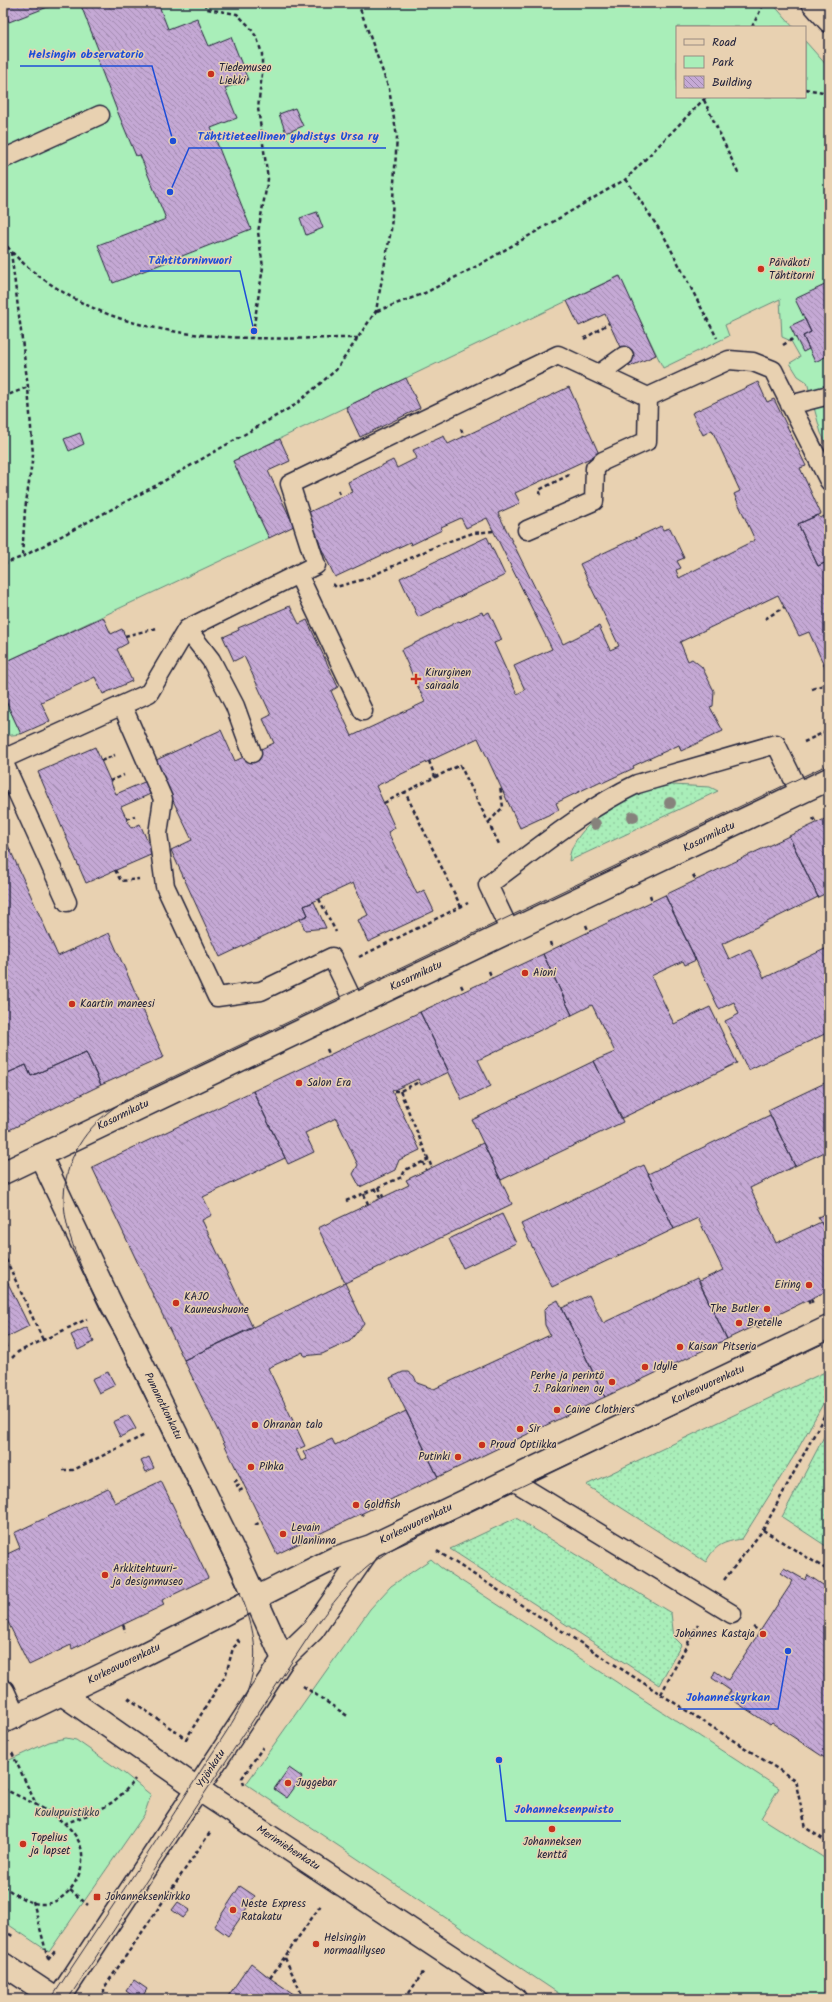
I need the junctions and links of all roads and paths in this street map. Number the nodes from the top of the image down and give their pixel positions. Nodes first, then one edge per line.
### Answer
1 (204, 3) edge
2 (358, 3) edge
3 (764, 3) edge
4 (814, 3) edge
5 (829, 21) edge
6 (752, 26) edge
7 (806, 89) edge
8 (829, 93) edge
9 (704, 100) joint
10 (100, 114) dead end
11 (3, 158) edge
12 (738, 173) dead end
13 (626, 179) junction
14 (3, 241) edge
15 (11, 252) junction
16 (376, 311) junction
17 (712, 326) dead end
18 (252, 338) junction
19 (359, 338) junction
20 (624, 356) dead end
21 (600, 374) junction
22 (28, 387) junction
23 (829, 395) edge
24 (3, 397) edge
25 (648, 397) junction
26 (790, 405) junction
27 (829, 481) edge
28 (527, 530) dead end
29 (494, 531) dead end
30 (22, 557) junction
31 (3, 564) edge
32 (304, 571) junction
33 (784, 607) dead end
34 (765, 619) dead end
35 (187, 629) junction
36 (829, 683) edge
37 (812, 689) dead end
38 (122, 705) junction
39 (363, 711) dead end
40 (252, 753) dead end
41 (3, 760) edge
42 (429, 761) dead end
43 (435, 777) junction
44 (829, 779) edge
45 (500, 786) dead end
46 (405, 792) junction
47 (800, 793) junction
48 (384, 804) dead end
49 (813, 818) dead end
50 (489, 822) junction
51 (816, 823) dead end
52 (502, 849) dead end
53 (693, 874) dead end
54 (696, 880) dead end
55 (490, 888) junction
56 (649, 895) dead end
57 (652, 901) dead end
58 (67, 902) dead end
59 (461, 907) junction
60 (586, 925) dead end
61 (510, 931) junction
62 (589, 932) dead end
63 (550, 942) dead end
64 (552, 949) dead end
65 (337, 968) junction
66 (489, 971) dead end
67 (492, 978) dead end
68 (461, 984) dead end
69 (464, 991) dead end
70 (355, 1005) junction
71 (327, 1048) dead end
72 (330, 1056) dead end
73 (419, 1082) dead end
74 (394, 1091) dead end
75 (400, 1092) junction
76 (40, 1155) junction
77 (429, 1159) junction
78 (423, 1162) junction
79 (432, 1168) dead end
80 (426, 1170) dead end
81 (3, 1173) edge
82 (379, 1187) junction
83 (375, 1188) junction
84 (364, 1194) junction
85 (346, 1201) dead end
86 (368, 1204) dead end
87 (3, 1253) edge
88 (89, 1318) dead end
89 (761, 1323) dead end
90 (757, 1326) dead end
91 (829, 1327) edge
92 (43, 1340) junction
93 (12, 1358) dead end
94 (829, 1406) edge
95 (145, 1435) dead end
96 (64, 1470) dead end
97 (240, 1478) dead end
98 (510, 1479) junction
99 (234, 1482) dead end
100 (243, 1483) dead end
101 (236, 1486) dead end
102 (245, 1488) dead end
103 (239, 1492) dead end
104 (261, 1522) dead end
105 (255, 1525) dead end
106 (763, 1530) junction
107 (371, 1546) junction
108 (437, 1551) dead end
109 (829, 1571) edge
110 (255, 1597) junction
111 (711, 1602) junction
112 (732, 1614) dead end
113 (123, 1625) dead end
114 (126, 1631) dead end
115 (239, 1642) dead end
116 (283, 1659) junction
117 (303, 1686) dead end
118 (3, 1691) edge
119 (62, 1694) junction
120 (661, 1694) junction
121 (128, 1698) dead end
122 (349, 1717) dead end
123 (9, 1720) edge
124 (263, 1747) dead end
125 (12, 1753) dead end
126 (137, 1777) dead end
127 (198, 1789) junction
128 (245, 1789) dead end
129 (3, 1791) edge
130 (36, 1804) junction
131 (64, 1824) junction
132 (218, 1830) dead end
133 (829, 1843) edge
134 (3, 1886) edge
135 (70, 1890) junction
136 (325, 1899) dead end
137 (33, 1901) junction
138 (90, 1906) dead end
139 (285, 1958) junction
140 (48, 1960) dead end
141 (3, 1964) edge
142 (426, 1968) dead end
143 (270, 1978) dead end
144 (104, 1993) dead end
145 (56, 1999) edge
146 (59, 1999) edge
147 (304, 1999) edge
148 (405, 1999) edge
149 (515, 1999) edge

1 - 18 path
2 - 16 path
3 - 6 path
4 - 5 street
7 - 8 path
9 - 12 path
9 - 13 path
10 - 11 lane
13 - 16 path
13 - 17 path
14 - 15 path
15 - 18 path
15 - 22 path
16 - 19 path
18 - 19 path
19 - 30 path
20 - 21 lane
21 - 25 lane
21 - 32 lane
22 - 24 path
22 - 30 path
23 - 26 lane
25 - 26 lane
25 - 28 lane
26 - 27 lane
29 - 32 path
30 - 31 path
32 - 35 lane
32 - 39 lane
33 - 34 path
35 - 38 lane
35 - 40 lane
36 - 37 path
38 - 41 lane
38 - 65 lane
41 - 58 lane
42 - 43 path
43 - 46 path
43 - 50 path
44 - 47 street, Kasarmikatu
45 - 50 path
46 - 48 path
46 - 59 path
47 - 55 lane
47 - 61 street, Kasarmikatu
49 - 51 path
50 - 52 path
53 - 54 path
55 - 59 path
55 - 61 lane
56 - 57 path
59 - 65 path
60 - 62 path
61 - 70 street, Kasarmikatu
63 - 64 path
65 - 70 lane
66 - 67 path
68 - 69 path
70 - 76 street, Kasarmikatu
71 - 72 path
73 - 75 path
74 - 75 path
75 - 77 path
76 - 81 street, Kasarmikatu
76 - 110 street, Punanotkonkatu
77 - 78 path
77 - 79 path
78 - 80 path
78 - 82 path
82 - 83 path
82 - 83 path
83 - 84 path
84 - 85 path
84 - 86 path
87 - 92 path
88 - 92 path
89 - 90 path
91 - 98 street, Korkeavuorenkatu
92 - 93 path
94 - 106 path
95 - 96 path
97 - 99 path
98 - 107 street, Korkeavuorenkatu
98 - 111 lane
100 - 101 path
102 - 103 path
104 - 105 path
106 - 109 path
106 - 111 path
107 - 110 street, Korkeavuorenkatu
107 - 116 street, Yrjönkatu
108 - 120 path
110 - 116 street, Punanotkonkatu
110 - 119 street, Korkeavuorenkatu
111 - 112 lane
111 - 120 path
113 - 114 path
115 - 121 path
116 - 127 street, Yrjönkatu
117 - 122 path
118 - 123 street
119 - 123 street, Korkeavuorenkatu
119 - 127 street, Merimiehenkatu
120 - 133 path
124 - 128 path
125 - 130 path
126 - 131 path
127 - 146 street, Yrjönkatu
127 - 149 street, Merimiehenkatu
129 - 130 path
130 - 131 path
131 - 135 path
132 - 144 path
134 - 137 path
135 - 137 path
135 - 138 path
136 - 139 path
137 - 140 path
139 - 143 path
139 - 147 path
141 - 145 street
142 - 148 path

